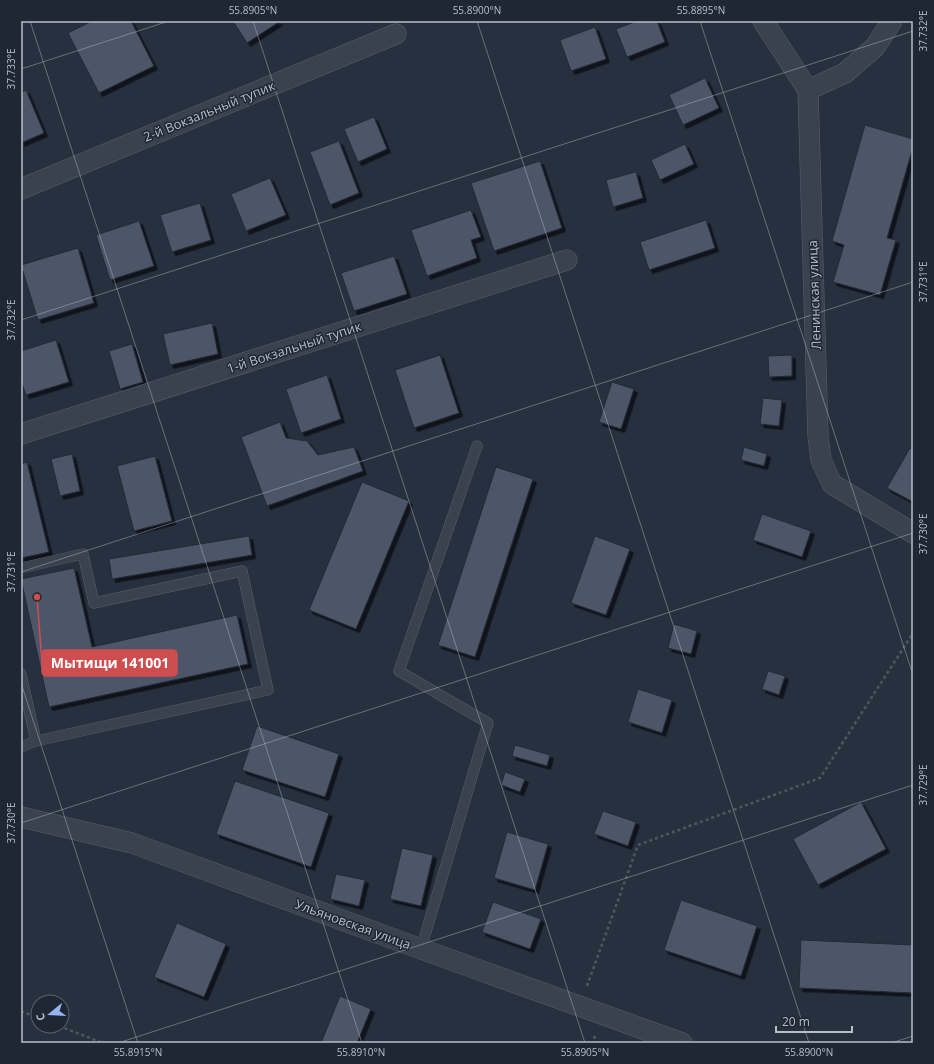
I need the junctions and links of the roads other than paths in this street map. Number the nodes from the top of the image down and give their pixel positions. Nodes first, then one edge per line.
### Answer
1 (763, 21) edge
2 (892, 21) edge
3 (396, 34) dead end
4 (808, 90) junction
5 (21, 189) edge
6 (567, 260) dead end
7 (21, 434) edge
8 (477, 446) dead end
9 (913, 533) edge
10 (21, 568) edge
11 (21, 674) edge
12 (36, 741) junction
13 (21, 747) edge
14 (21, 817) edge
15 (421, 949) junction
16 (682, 1043) edge

1 - 4 street
2 - 4 street
3 - 5 street, 2-й Вокзальный тупик
4 - 9 street, Ленинская улица
6 - 7 street, 1-й Вокзальный тупик
8 - 15 lane
10 - 12 lane
11 - 12 lane
12 - 13 lane
14 - 15 street, Ульяновская улица
15 - 16 street, Ульяновская улица

